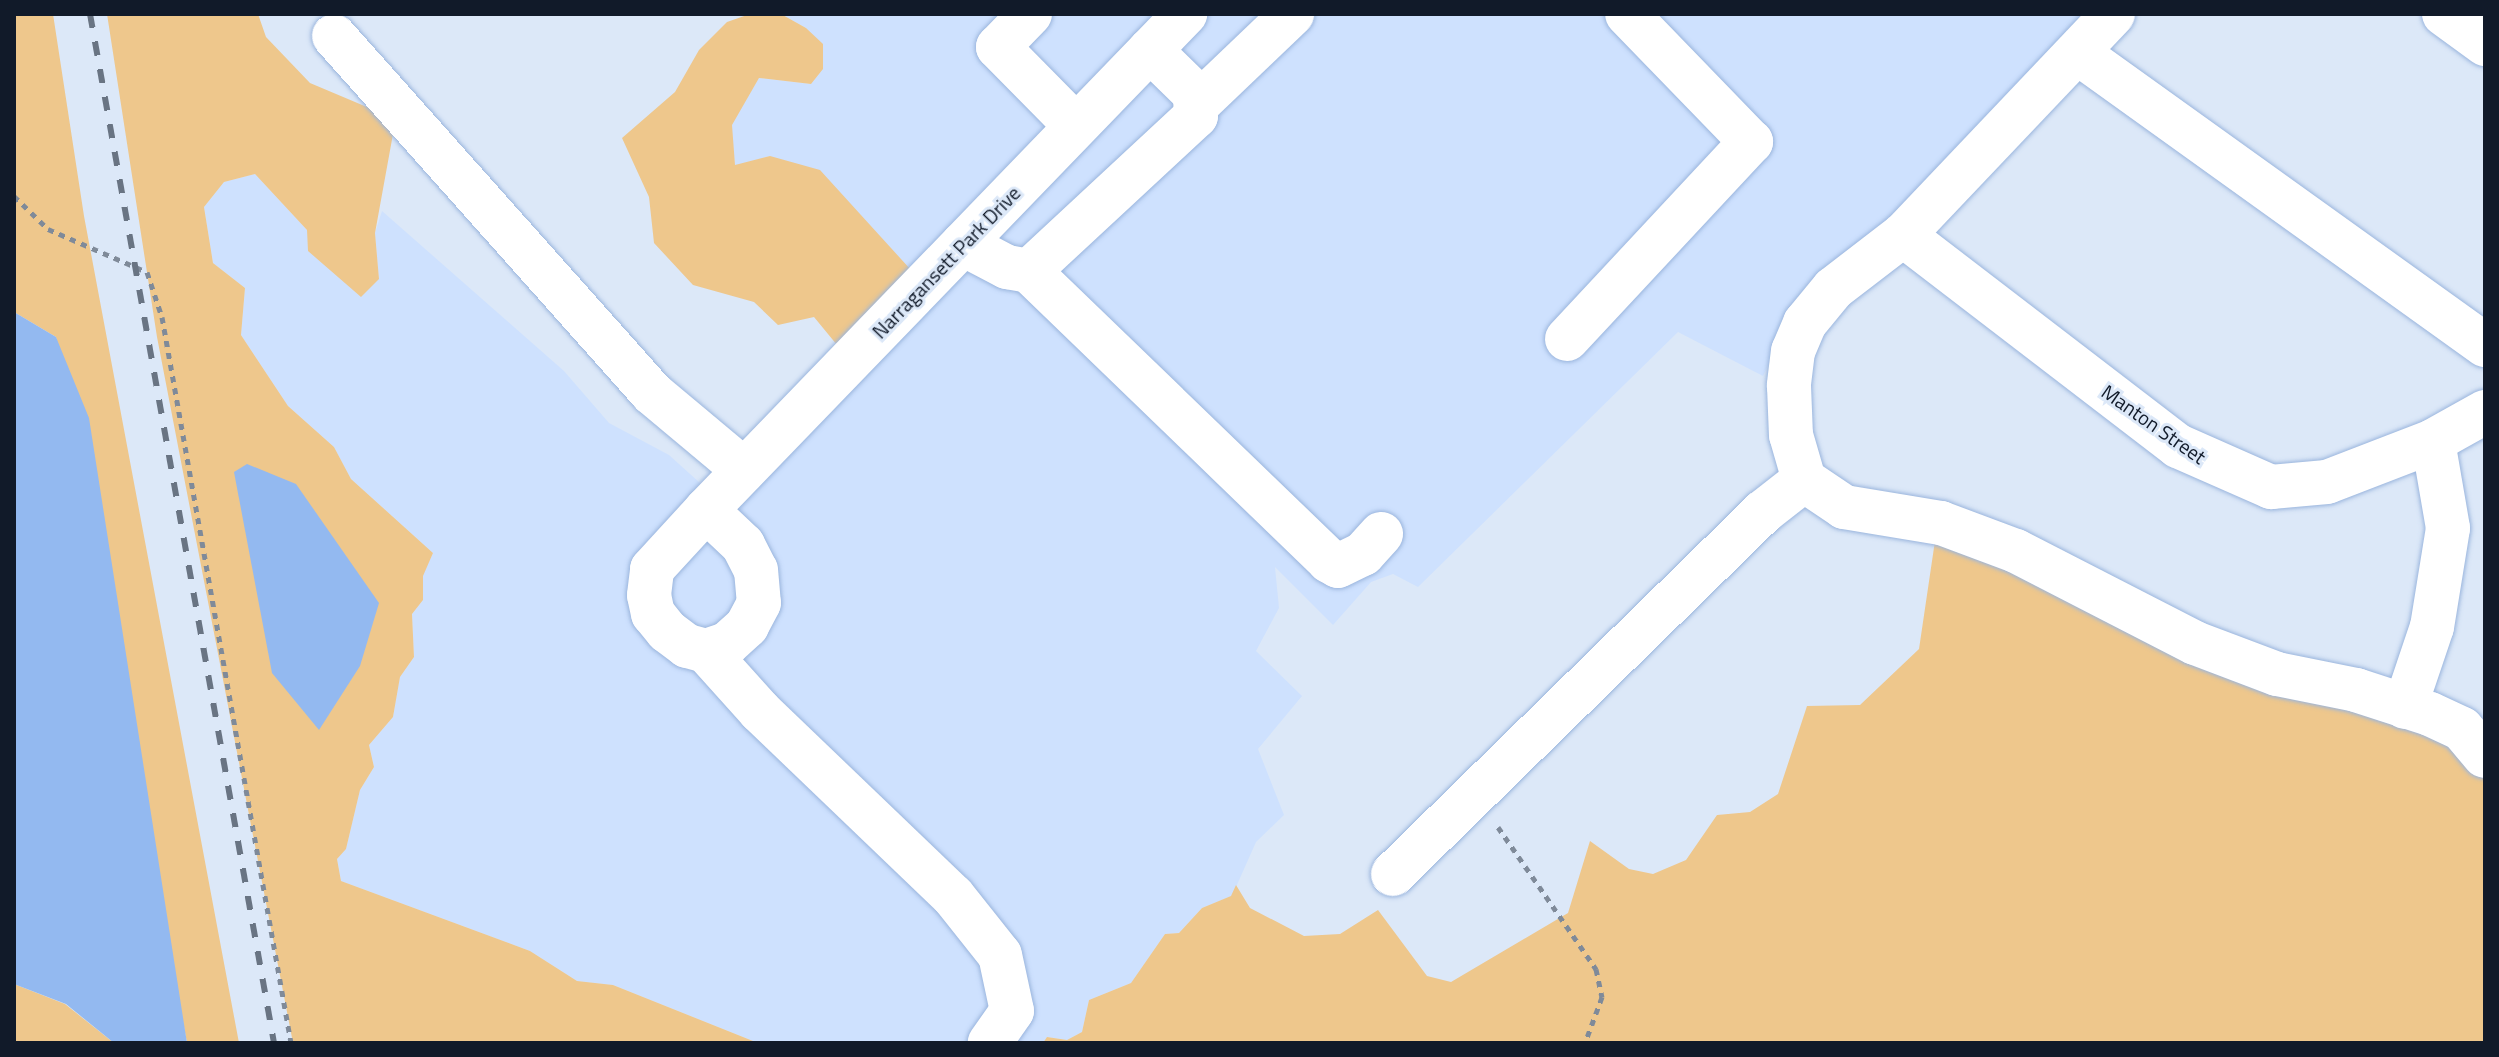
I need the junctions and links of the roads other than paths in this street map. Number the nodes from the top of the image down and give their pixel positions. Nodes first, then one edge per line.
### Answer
1 (1030, 14) edge
2 (1185, 14) edge
3 (1292, 14) edge
4 (1627, 14) edge
5 (2113, 14) edge
6 (2444, 14) edge
7 (334, 36) dead end
8 (2485, 44) edge
9 (1150, 50) junction
10 (2078, 53) junction
11 (1199, 103) junction
12 (1076, 126) junction
13 (1903, 235) junction
14 (963, 244) junction
15 (1029, 271) junction
16 (1567, 339) dead end
17 (2485, 345) edge
18 (2485, 412) edge
19 (2433, 441) junction
20 (744, 470) junction
21 (1804, 480) junction
22 (706, 510) junction
23 (1381, 534) dead end
24 (706, 651) junction
25 (2405, 707) junction
26 (2485, 756) edge
27 (1393, 874) dead end
28 (990, 1043) edge

1 - 12 street
2 - 9 street, Narragansett Park Drive
3 - 11 street
4 - 16 street
5 - 10 street
6 - 8 street
7 - 20 street
9 - 11 street
9 - 12 street, Narragansett Park Drive
10 - 13 street
10 - 17 street
11 - 15 street
12 - 14 street, Narragansett Park Drive
13 - 19 street, Manton Street
13 - 21 street
14 - 15 street
14 - 20 street, Narragansett Park Drive
15 - 23 street
18 - 19 street, Manton Street
19 - 25 street
20 - 22 street, Narragansett Park Drive
21 - 25 street
21 - 27 street
22 - 24 street
22 - 24 street, Narragansett Park Drive
24 - 28 street
25 - 26 street

